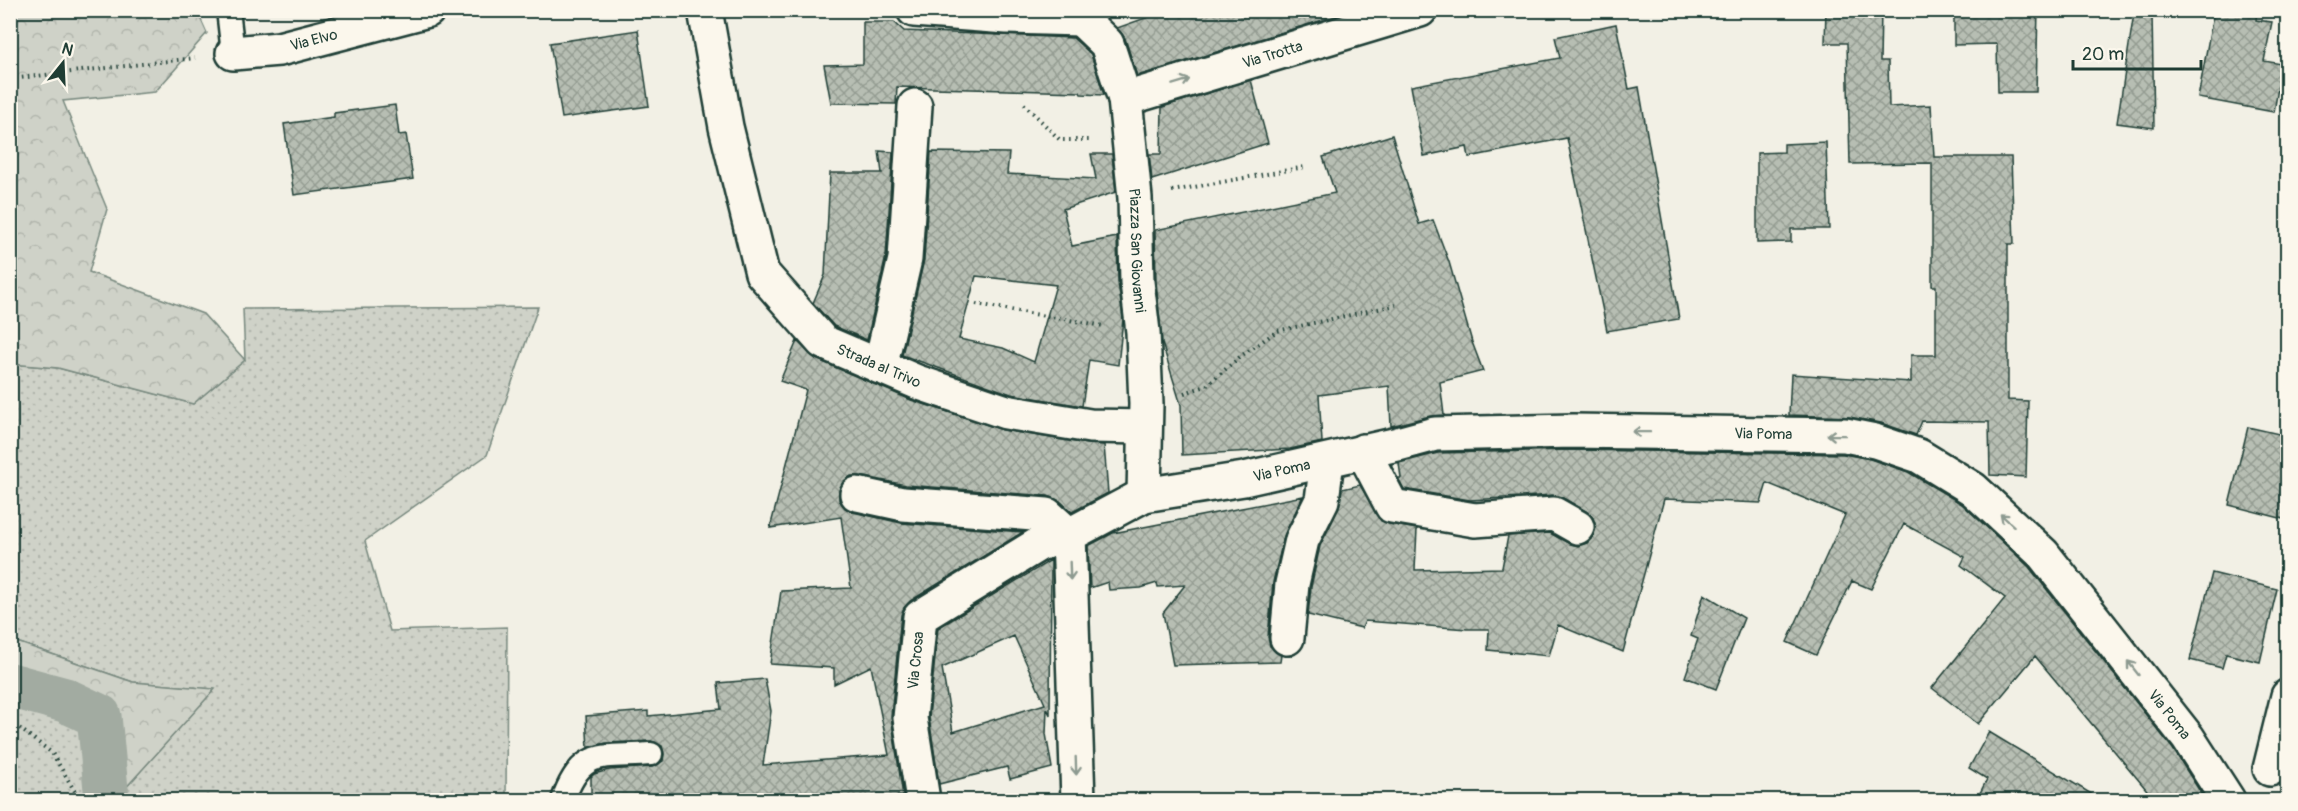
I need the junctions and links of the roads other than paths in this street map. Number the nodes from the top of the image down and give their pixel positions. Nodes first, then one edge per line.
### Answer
1 (228, 10) edge
2 (428, 10) edge
3 (705, 10) edge
4 (914, 10) edge
5 (1420, 10) edge
6 (1076, 13) edge
7 (233, 53) joint
8 (1125, 99) junction
9 (915, 106) dead end
10 (880, 367) junction
11 (1145, 416) junction
12 (1363, 451) junction
13 (1327, 461) junction
14 (857, 494) dead end
15 (1144, 495) junction
16 (1577, 526) dead end
17 (1069, 535) junction
18 (1287, 638) dead end
19 (2288, 696) edge
20 (651, 754) dead end
21 (2270, 769) dead end
22 (563, 801) edge
23 (923, 801) edge
24 (1078, 801) edge
25 (2228, 801) edge

1 - 7 lane
2 - 7 street, Via Elvo
3 - 10 street, Strada al Trivo
4 - 6 street
8 -> 5 street, Via Trotta
6 - 8 street, Piazza San Giovanni
8 - 11 street, Piazza San Giovanni
9 - 10 street
10 - 11 street, Strada al Trivo
11 - 15 street, Piazza San Giovanni
12 - 13 street, Via Poma
12 - 16 street
25 -> 12 street, Via Poma
13 - 15 street, Via Poma
13 - 18 street
14 - 17 street
15 - 17 street, Via Crosa
17 - 23 street, Via Crosa
17 -> 24 street
19 - 21 street
20 - 22 lane

